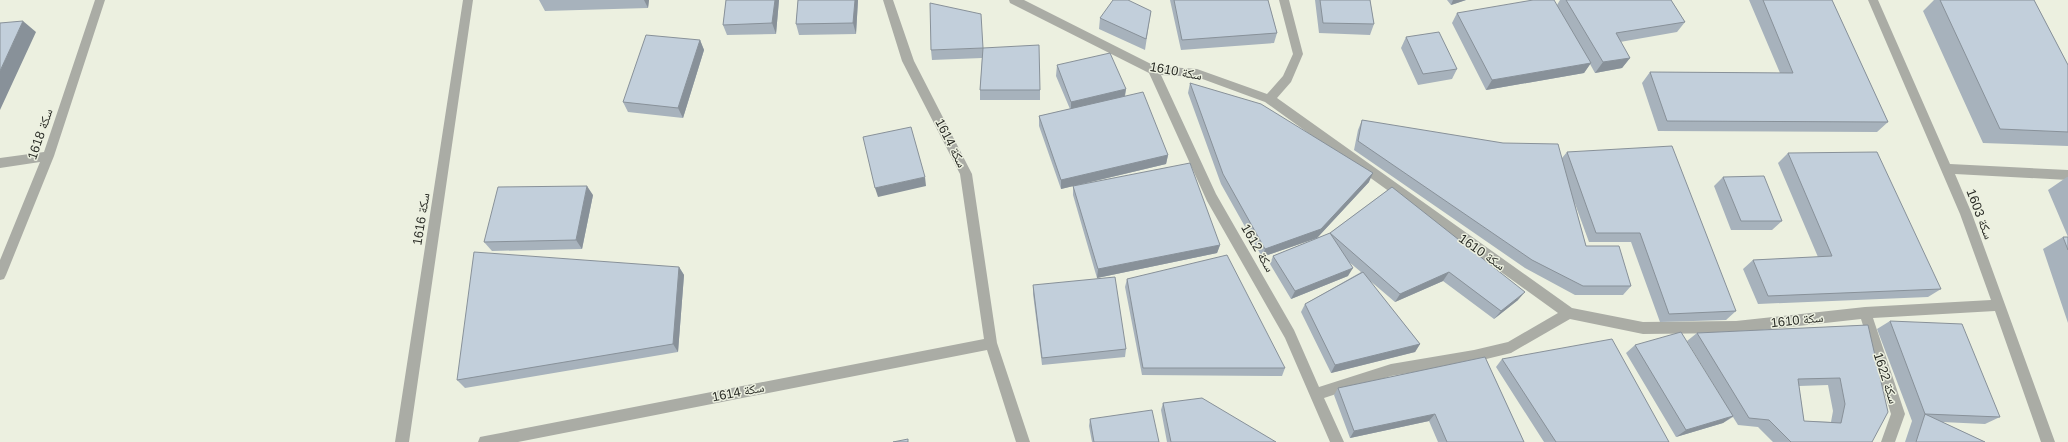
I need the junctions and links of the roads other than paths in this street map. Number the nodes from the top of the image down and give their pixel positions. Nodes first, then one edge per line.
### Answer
1 (100, 0) edge
2 (468, 0) edge
3 (888, 0) edge
4 (1014, 0) edge
5 (1284, 0) edge
6 (1873, 0) edge
7 (1153, 70) junction
8 (1269, 99) junction
9 (48, 156) junction
10 (0, 163) edge
11 (1947, 169) junction
12 (2068, 175) edge
13 (0, 275) edge
14 (1999, 305) junction
15 (1730, 312) edge
16 (1569, 313) junction
17 (1865, 313) junction
18 (1736, 327) junction
19 (991, 343) junction
20 (1316, 394) junction
21 (402, 442) edge
22 (485, 442) edge
23 (1023, 442) edge
24 (1337, 442) edge
25 (1888, 442) edge
26 (2048, 442) edge

1 - 9 street, سكة 1618
2 - 21 street, سكة 1616
3 - 19 street, سكة 1614
4 - 7 street, سكة 1610
5 - 8 street
6 - 11 street, سكة 1603
7 - 8 street, سكة 1610
7 - 20 street, سكة 1612
8 - 16 street, سكة 1610
9 - 10 street
9 - 13 street, سكة 1618
11 - 12 street
11 - 14 street, سكة 1603
14 - 17 street, سكة 1610
14 - 26 street, سكة 1603
15 - 18 street
16 - 18 street, سكة 1610
16 - 20 street
17 - 18 street, سكة 1610
17 - 25 street, سكة 1622
19 - 22 street, سكة 1614
19 - 23 street, سكة 1614
20 - 24 street, سكة 1612

